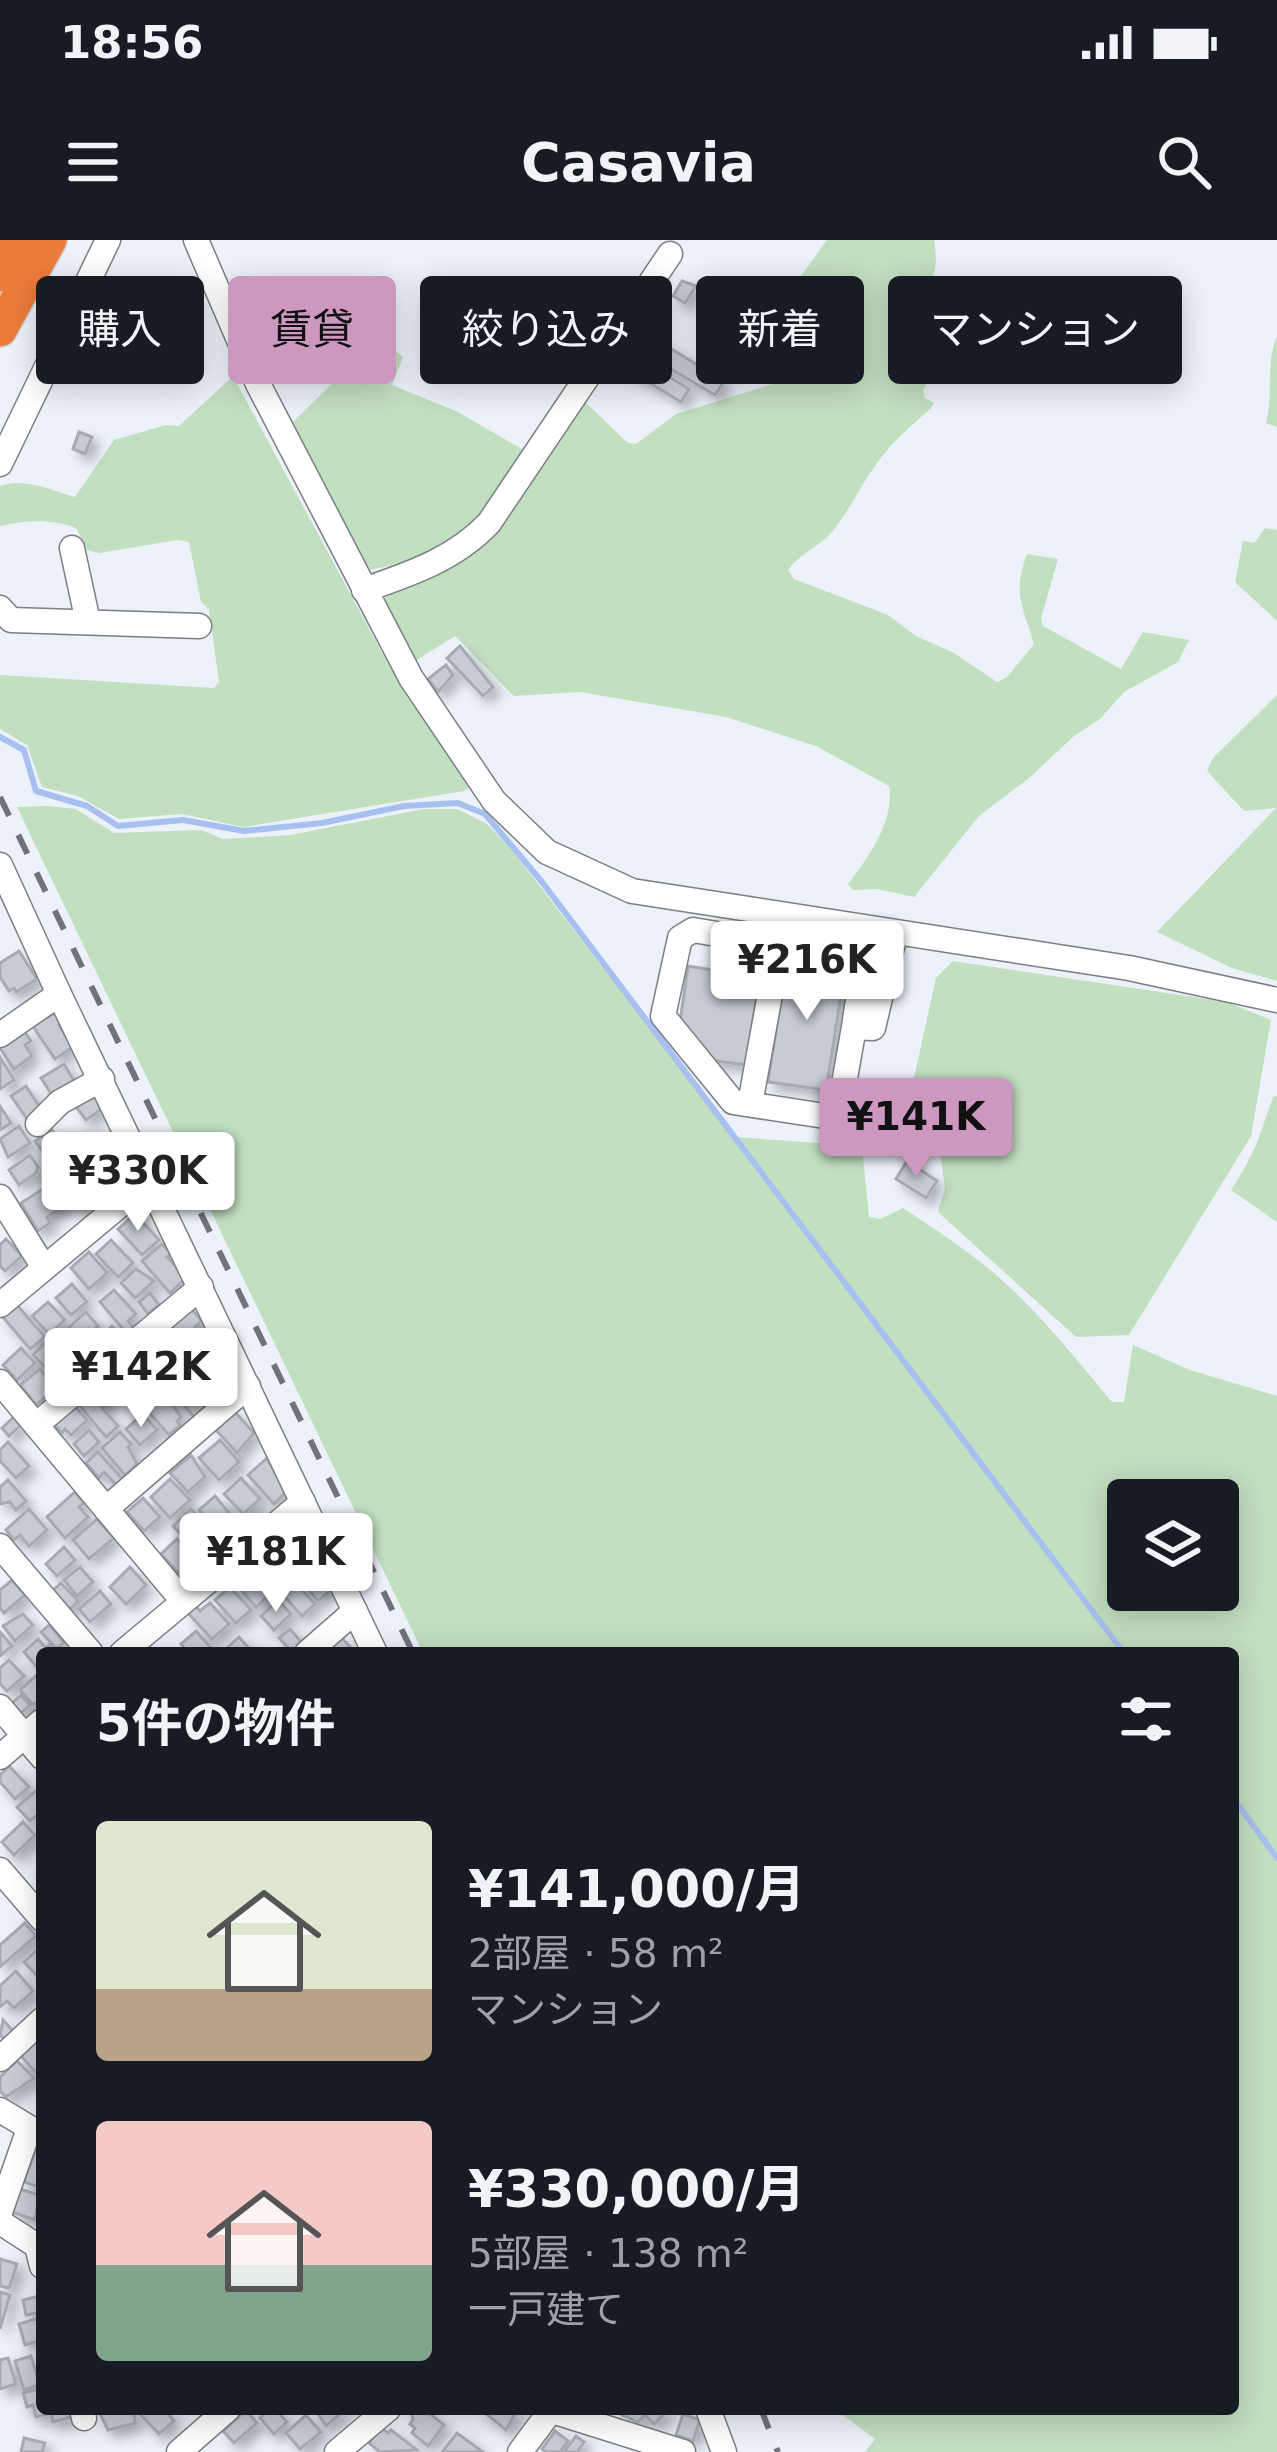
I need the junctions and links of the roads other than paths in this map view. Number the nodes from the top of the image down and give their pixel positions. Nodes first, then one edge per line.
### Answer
1 (19, 240) edge
2 (50, 240) edge
3 (109, 240) edge
4 (196, 240) edge
5 (670, 254) dead end
6 (0, 275) edge
7 (0, 330) edge
8 (0, 464) edge
9 (72, 548) dead end
10 (364, 590) junction
11 (0, 608) edge
12 (88, 622) junction
13 (199, 626) dead end
14 (0, 865) edge
15 (895, 934) junction
16 (778, 945) junction
17 (59, 994) junction
18 (1277, 1000) edge
19 (854, 1028) junction
20 (0, 1035) edge
21 (102, 1079) junction
22 (750, 1104) junction
23 (38, 1124) dead end
24 (150, 1180) junction
25 (0, 1197) edge
26 (43, 1266) junction
27 (201, 1287) junction
28 (0, 1304) edge
29 (0, 1382) edge
30 (248, 1386) junction
31 (36, 1425) junction
32 (303, 1502) junction
33 (106, 1509) junction
34 (0, 1546) edge
35 (183, 1601) junction
36 (355, 1611) junction
37 (86, 1647) edge
38 (129, 1647) edge
39 (314, 1647) edge
40 (372, 1647) edge
41 (0, 1707) edge
42 (33, 1729) edge
43 (0, 1757) edge
44 (0, 1870) edge
45 (20, 1894) junction
46 (0, 1911) edge
47 (36, 1912) edge
48 (36, 2026) edge
49 (0, 2059) edge
50 (0, 2110) edge
51 (35, 2132) edge
52 (0, 2212) edge
53 (0, 2222) edge
54 (36, 2245) edge
55 (221, 2415) edge
56 (381, 2415) edge
57 (546, 2415) edge
58 (564, 2415) edge
59 (710, 2415) edge
60 (664, 2449) edge
61 (179, 2452) edge
62 (337, 2452) edge
63 (520, 2452) edge
64 (724, 2452) edge

1 - 6 highway
2 - 7 highway
3 - 8 street
4 - 10 street
5 - 10 street
9 - 12 street
10 - 15 street
11 - 12 street
12 - 13 street
14 - 17 street
15 - 18 street
15 - 19 street
16 - 19 street
16 - 22 street
16 - 22 street
17 - 20 street
17 - 21 street
19 - 22 street
21 - 23 street
21 - 24 street
24 - 26 street
24 - 27 street
25 - 26 street
26 - 28 street
27 - 30 street
27 - 31 street
29 - 31 street
30 - 32 street
30 - 33 street
31 - 33 street
32 - 35 street
32 - 36 street
33 - 35 street
34 - 37 street
35 - 38 street
36 - 39 street
36 - 40 street
41 - 42 street
42 - 43 street
44 - 45 street
45 - 46 street
45 - 47 street
48 - 49 street
50 - 51 street
51 - 52 street
53 - 54 street
55 - 61 street
56 - 62 street
57 - 63 street
58 - 60 street
59 - 64 street

